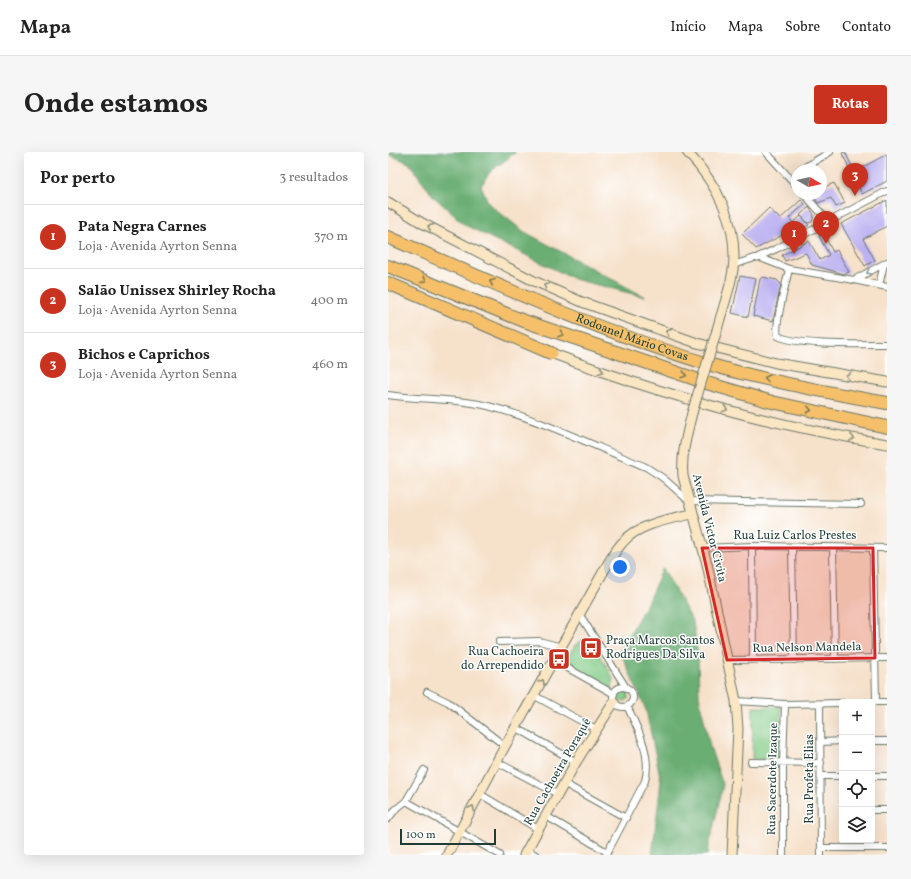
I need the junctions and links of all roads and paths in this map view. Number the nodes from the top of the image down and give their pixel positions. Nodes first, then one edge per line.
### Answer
1 (687, 152) edge
2 (766, 152) edge
3 (830, 152) edge
4 (810, 164) edge
5 (789, 176) joint
6 (791, 178) edge
7 (887, 191) edge
8 (809, 200) edge
9 (388, 202) edge
10 (828, 221) junction
11 (388, 237) edge
12 (758, 257) junction
13 (885, 263) edge
14 (733, 265) junction
15 (388, 266) edge
16 (789, 270) junction
17 (854, 280) junction
18 (388, 283) edge
19 (879, 285) junction
20 (887, 287) edge
21 (388, 291) edge
22 (887, 344) edge
23 (551, 353) junction
24 (887, 382) edge
25 (388, 395) edge
26 (887, 403) edge
27 (887, 427) edge
28 (887, 444) edge
29 (689, 501) junction
30 (861, 504) dead end
31 (692, 514) junction
32 (752, 546) junction
33 (792, 547) junction
34 (833, 547) junction
35 (702, 548) junction
36 (873, 548) junction
37 (887, 548) edge
38 (580, 615) junction
39 (499, 642) dead end
40 (562, 647) junction
41 (875, 658) junction
42 (887, 658) edge
43 (753, 659) junction
44 (835, 659) junction
45 (728, 660) junction
46 (794, 660) junction
47 (555, 661) junction
48 (616, 672) junction
49 (627, 689) junction
50 (427, 692) dead end
51 (615, 695) junction
52 (535, 696) junction
53 (874, 699) edge
54 (736, 701) junction
55 (875, 702) edge
56 (887, 702) edge
57 (839, 703) edge
58 (785, 704) junction
59 (820, 704) junction
60 (627, 706) junction
61 (516, 728) junction
62 (596, 729) junction
63 (839, 741) edge
64 (875, 741) edge
65 (887, 741) edge
66 (822, 742) junction
67 (505, 746) junction
68 (498, 762) junction
69 (576, 762) junction
70 (751, 762) dead end
71 (783, 762) junction
72 (821, 763) junction
73 (424, 770) dead end
74 (821, 776) junction
75 (839, 776) edge
76 (875, 776) edge
77 (887, 776) edge
78 (565, 784) junction
79 (480, 794) junction
80 (558, 794) junction
81 (406, 802) junction
82 (875, 810) edge
83 (887, 810) edge
84 (546, 816) junction
85 (388, 818) edge
86 (626, 818) junction
87 (538, 829) junction
88 (460, 833) junction
89 (887, 848) edge
90 (525, 852) edge
91 (821, 852) edge
92 (606, 853) edge
93 (447, 855) edge
94 (500, 855) edge
95 (536, 855) edge
96 (732, 855) edge
97 (783, 855) edge

1 - 14 main road, Avenida Victor Civita
2 - 5 street
3 - 4 street
5 - 6 street
7 - 10 street
8 - 10 street
24 -> 9 main road
10 - 12 street
26 -> 11 highway, Rodoanel Mário Covas
12 - 14 street
12 - 16 street
13 -> 17 street
13 - 19 street
14 - 29 main road, Avenida Victor Civita, bridge
15 -> 27 highway, Rodoanel Mário Covas
16 - 17 street
16 - 22 street
17 - 19 street
18 - 23 highway
19 - 20 street
21 - 23 highway
23 -> 28 main road
25 - 29 street
29 - 30 street
29 - 31 main road, Avenida Victor Civita
31 - 35 main road, Avenida Victor Civita
31 - 38 main road
32 - 33 street, Rua Luiz Carlos Prestes
32 - 35 street, Rua Luiz Carlos Prestes
32 - 43 street
33 - 34 street, Rua Luiz Carlos Prestes
33 - 46 street
34 - 36 street, Rua Luiz Carlos Prestes
34 - 44 street
35 - 45 main road, Avenida Victor Civita
36 - 37 street, Rua Luiz Carlos Prestes
36 - 41 street
38 - 40 main road
38 - 48 street
39 - 40 street
40 - 47 main road
41 - 42 street, Rua Nelson Mandela
41 - 44 street, Rua Nelson Mandela
41 - 53 street
43 - 45 street, Rua Nelson Mandela
43 - 46 street, Rua Nelson Mandela
44 - 46 street, Rua Nelson Mandela
45 - 54 main road, Avenida Victor Civita
47 - 51 street
52 -> 47 main road
48 - 49 street
48 - 51 street
49 - 51 street
49 - 60 street
50 - 67 street
51 - 60 street
51 - 62 main road, Rua Cachoeira Poraquê
52 - 61 main road
52 - 62 street
54 - 58 street
54 - 96 main road, Avenida Victor Civita
55 - 56 street
57 - 59 street
58 - 59 street
58 - 71 street, Rua Sacerdote Izaque
59 - 66 street, Rua Profeta Elias
60 - 86 street
61 - 67 main road
61 - 69 street
62 - 69 main road, Rua Cachoeira Poraquê
63 - 66 street
64 - 65 street
66 - 72 street, Rua Profeta Elias
67 - 68 main road
68 - 79 main road
68 - 80 street
69 - 78 main road, Rua Cachoeira Poraquê
70 - 71 street
71 - 72 street
71 - 97 street, Rua Sacerdote Izaque
72 - 74 street, Rua Profeta Elias
73 - 81 street
74 - 75 street
74 - 91 street, Rua Profeta Elias
76 - 77 street
78 - 80 main road, Rua Cachoeira Poraquê
78 - 86 street
79 - 87 street
88 -> 79 main road
80 - 84 main road, Rua Cachoeira Poraquê
81 - 85 street
81 - 88 street
82 - 83 street
84 - 87 main road, Rua Cachoeira Poraquê
84 - 92 street
86 - 92 street
87 - 90 main road, Rua Cachoeira Poraquê
88 - 93 main road
88 - 94 street
89 - 91 street
90 - 95 street

